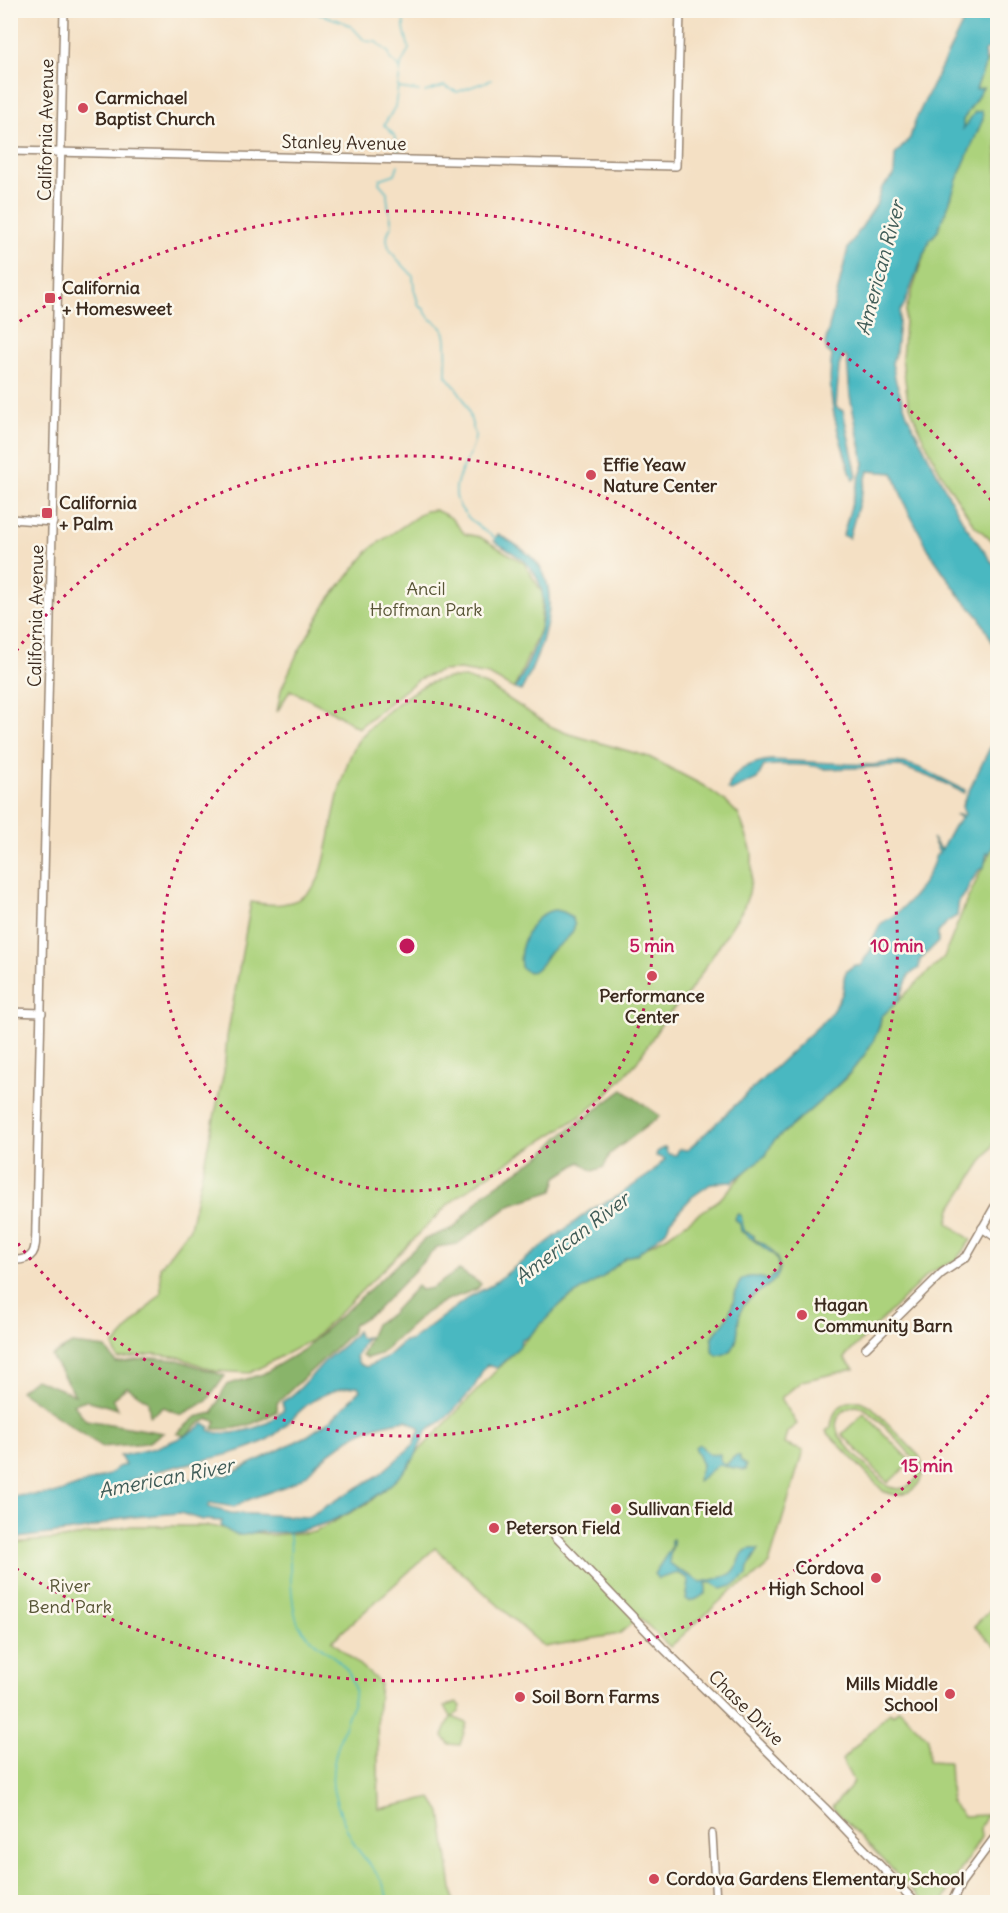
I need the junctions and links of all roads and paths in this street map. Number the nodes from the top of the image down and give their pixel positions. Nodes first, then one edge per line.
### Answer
1 (64, 10) edge
2 (680, 10) edge
3 (10, 151) edge
4 (61, 152) junction
5 (10, 519) edge
6 (53, 522) junction
7 (10, 1012) edge
8 (42, 1013) junction
9 (998, 1201) edge
10 (982, 1228) junction
11 (998, 1239) edge
12 (10, 1260) edge
13 (866, 1348) dead end
14 (555, 1536) dead end
15 (998, 1833) edge
16 (712, 1834) dead end
17 (716, 1902) edge
18 (915, 1902) edge
19 (952, 1902) edge

1 - 4 street, California Avenue
2 - 4 street, Stanley Avenue
3 - 4 street, Stanley Avenue
4 - 6 street, California Avenue
5 - 6 street
6 - 8 street, California Avenue
7 - 8 street
8 - 12 street, California Avenue
9 - 10 street
10 - 11 street
10 - 13 street
14 - 18 street, Chase Drive
15 - 19 street
16 - 17 street

